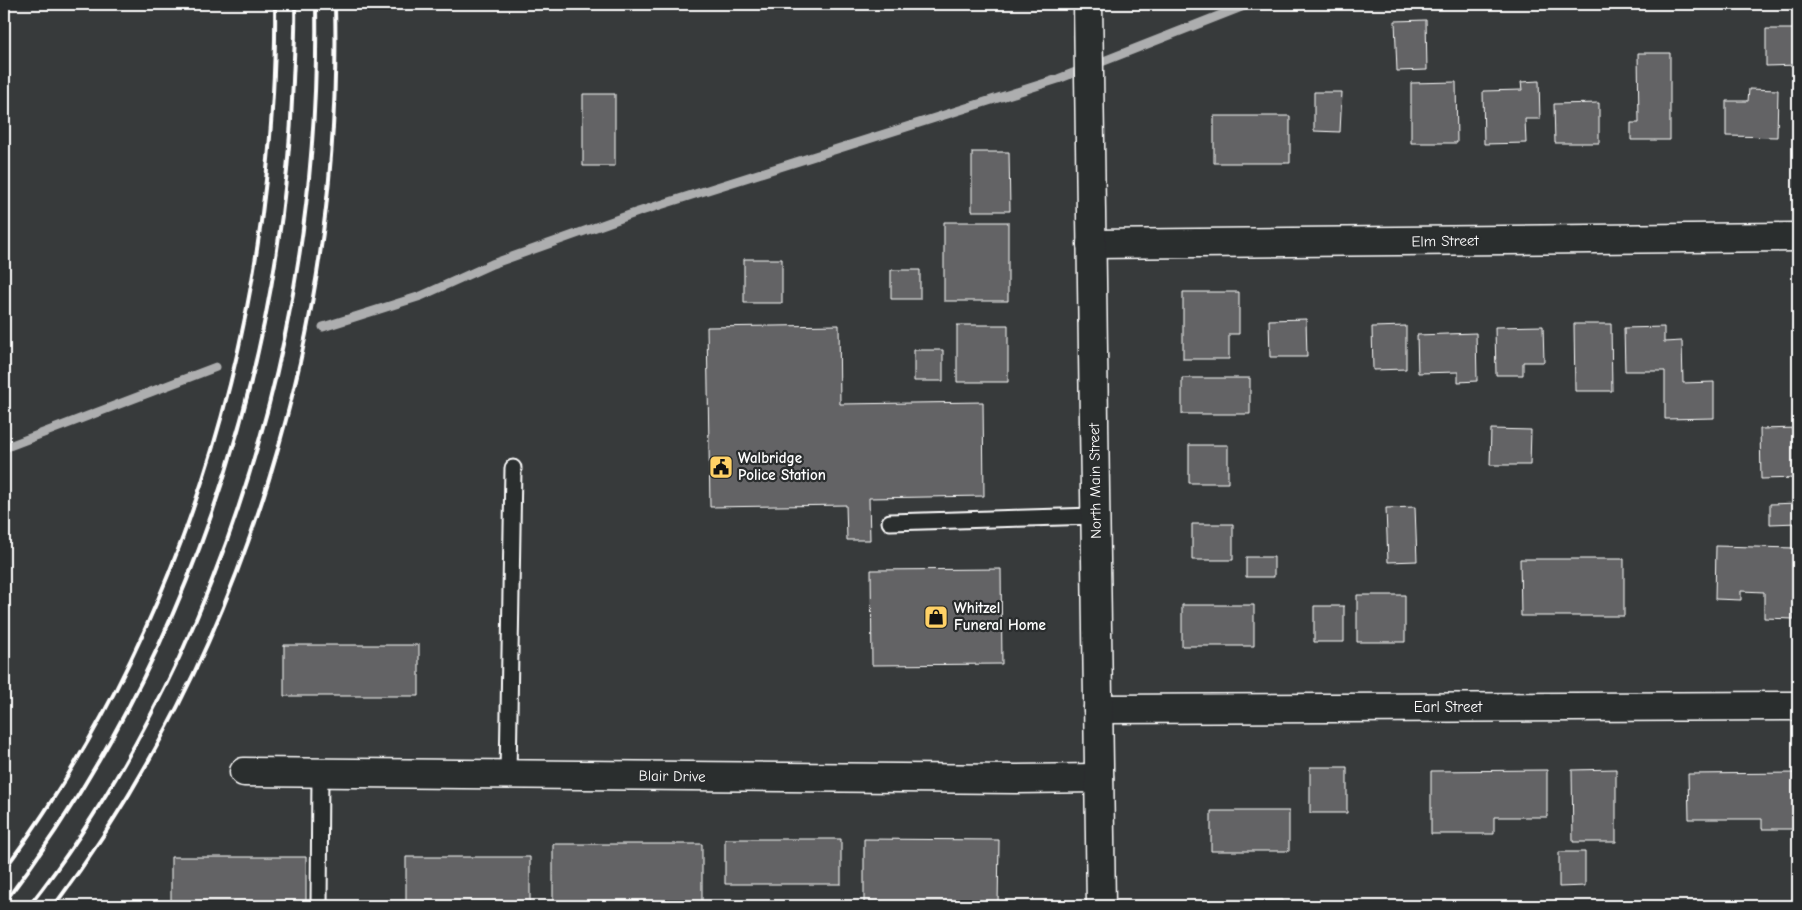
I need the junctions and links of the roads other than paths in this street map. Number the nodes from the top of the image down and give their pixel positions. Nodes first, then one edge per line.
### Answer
1 (1088, 4) edge
2 (1798, 237) edge
3 (1091, 244) junction
4 (513, 468) dead end
5 (1096, 516) junction
6 (890, 522) dead end
7 (1798, 706) edge
8 (1098, 709) junction
9 (244, 772) dead end
10 (320, 774) junction
11 (508, 775) junction
12 (1099, 778) junction
13 (319, 906) edge
14 (1101, 906) edge

1 - 3 street, North Main Street
2 - 3 street, Elm Street
3 - 5 street, North Main Street
4 - 11 lane
5 - 6 lane
5 - 8 street, North Main Street
7 - 8 street, Earl Street
8 - 12 street, North Main Street
9 - 10 street, Blair Drive
10 - 11 street, Blair Drive
10 - 13 lane
11 - 12 street, Blair Drive
12 - 14 street, North Main Street

